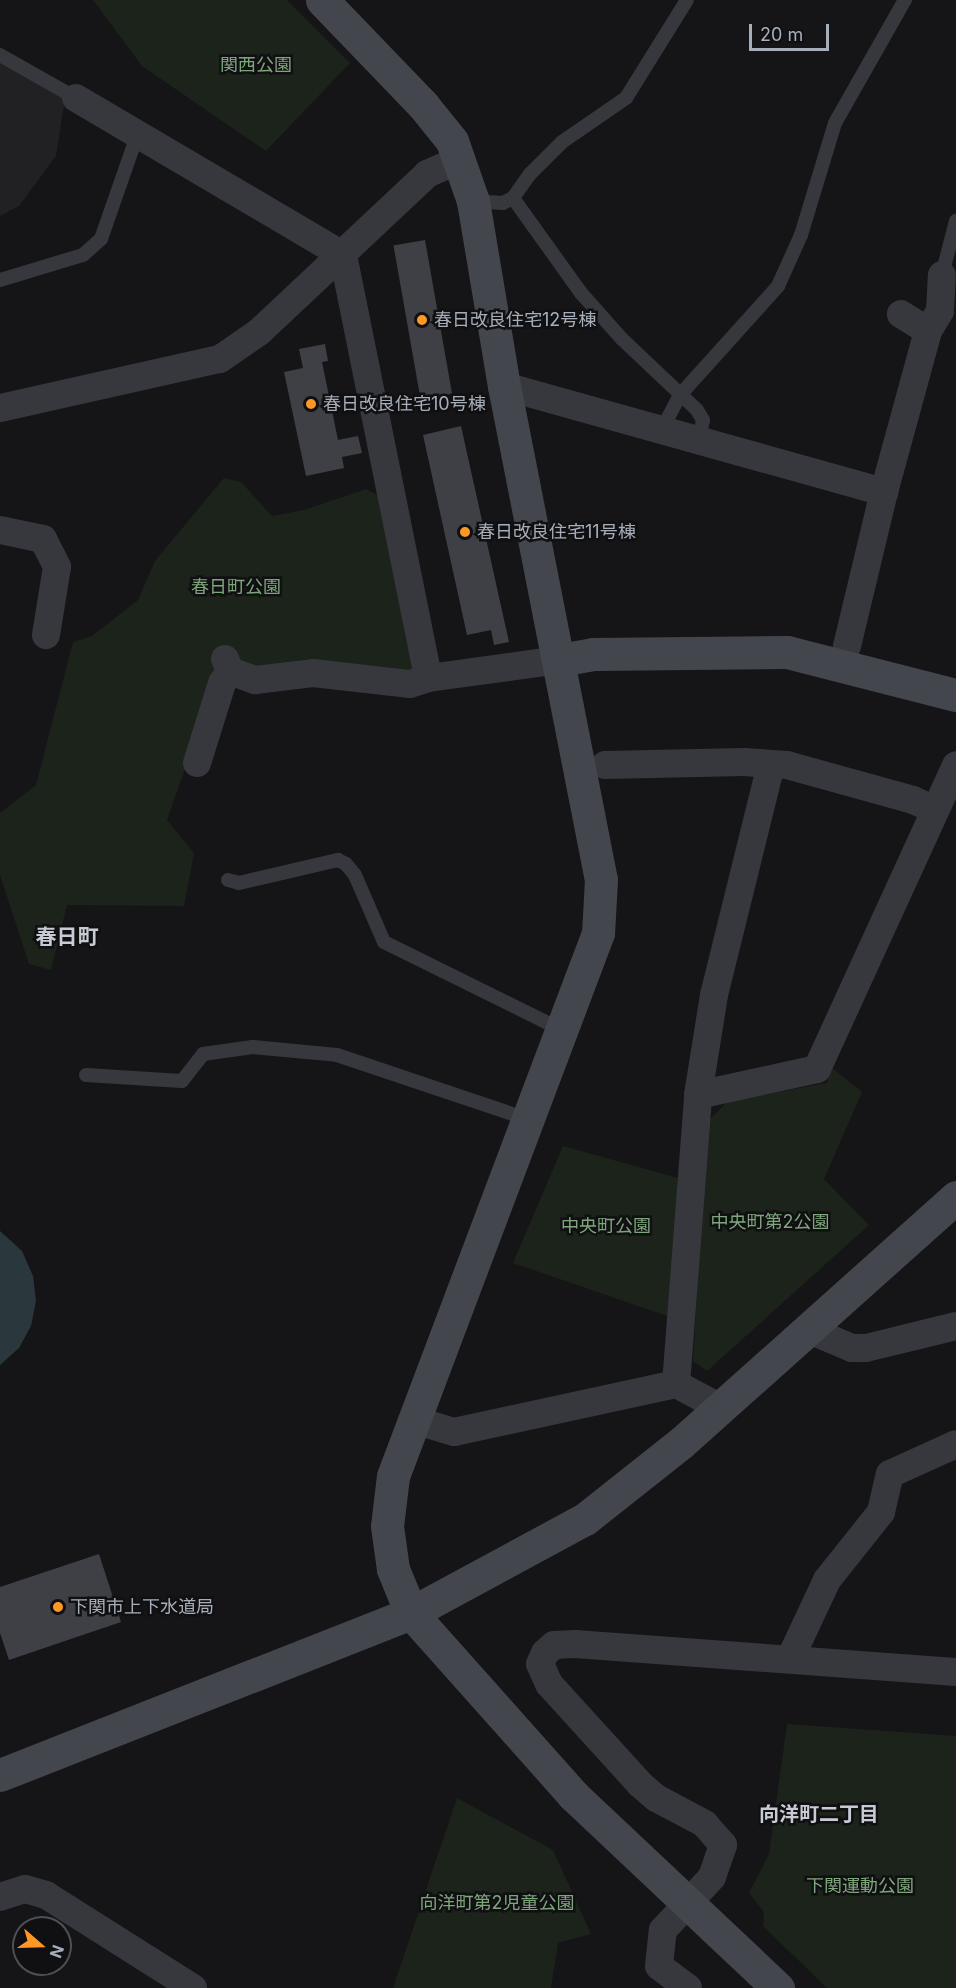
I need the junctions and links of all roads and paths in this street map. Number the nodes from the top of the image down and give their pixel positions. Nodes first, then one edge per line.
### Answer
1 (322, 0) edge
2 (687, 0) edge
3 (905, 0) edge
4 (0, 55) edge
5 (76, 98) joint
6 (138, 133) junction
7 (460, 159) junction
8 (513, 198) junction
9 (473, 201) junction
10 (956, 222) edge
11 (344, 255) junction
12 (942, 275) joint
13 (0, 280) edge
14 (901, 314) dead end
15 (928, 331) junction
16 (504, 387) junction
17 (680, 395) junction
18 (0, 408) edge
19 (661, 431) junction
20 (699, 441) junction
21 (884, 492) junction
22 (0, 530) edge
23 (46, 635) dead end
24 (847, 646) dead end
25 (560, 660) junction
26 (428, 678) junction
27 (956, 695) edge
28 (197, 763) dead end
29 (771, 764) junction
30 (605, 765) dead end
31 (956, 765) edge
32 (935, 810) junction
33 (228, 880) dead end
34 (561, 1030) junction
35 (86, 1075) dead end
36 (698, 1095) junction
37 (527, 1119) junction
38 (956, 1197) edge
39 (956, 1326) edge
40 (807, 1329) junction
41 (676, 1384) junction
42 (719, 1407) junction
43 (414, 1420) junction
44 (956, 1444) edge
45 (411, 1613) junction
46 (789, 1659) junction
47 (956, 1672) edge
48 (0, 1775) edge
49 (0, 1897) edge
50 (689, 1906) junction
51 (142, 1954) junction
52 (172, 1988) edge
53 (193, 1988) edge
54 (688, 1988) edge
55 (778, 1988) edge

1 - 7 street
2 - 8 lane
3 - 17 lane
4 - 5 lane
5 - 6 street
6 - 11 street
6 - 13 lane
7 - 9 street
7 - 11 street
8 - 9 lane
8 - 17 lane
9 - 16 street
10 - 12 lane
11 - 18 street
11 - 26 street
12 - 15 street
14 - 15 street
15 - 21 street
16 - 19 street
16 - 25 street
17 - 19 lane
17 - 20 lane
19 - 20 street
20 - 21 street
21 - 24 street
22 - 23 street
25 - 26 street
25 - 27 street
25 - 34 street
26 - 28 street
29 - 30 street
29 - 32 street
29 - 36 street
31 - 32 street
32 - 36 street
33 - 34 lane
34 - 37 street
35 - 37 lane
36 - 41 street
37 - 43 street
38 - 40 street
39 - 40 street
40 - 42 street
41 - 42 street
41 - 43 street
42 - 45 street
43 - 45 street
44 - 46 street
45 - 48 street
45 - 50 street
46 - 47 street
46 - 50 street
49 - 51 street
50 - 54 street
50 - 55 street
51 - 52 street
51 - 53 street

